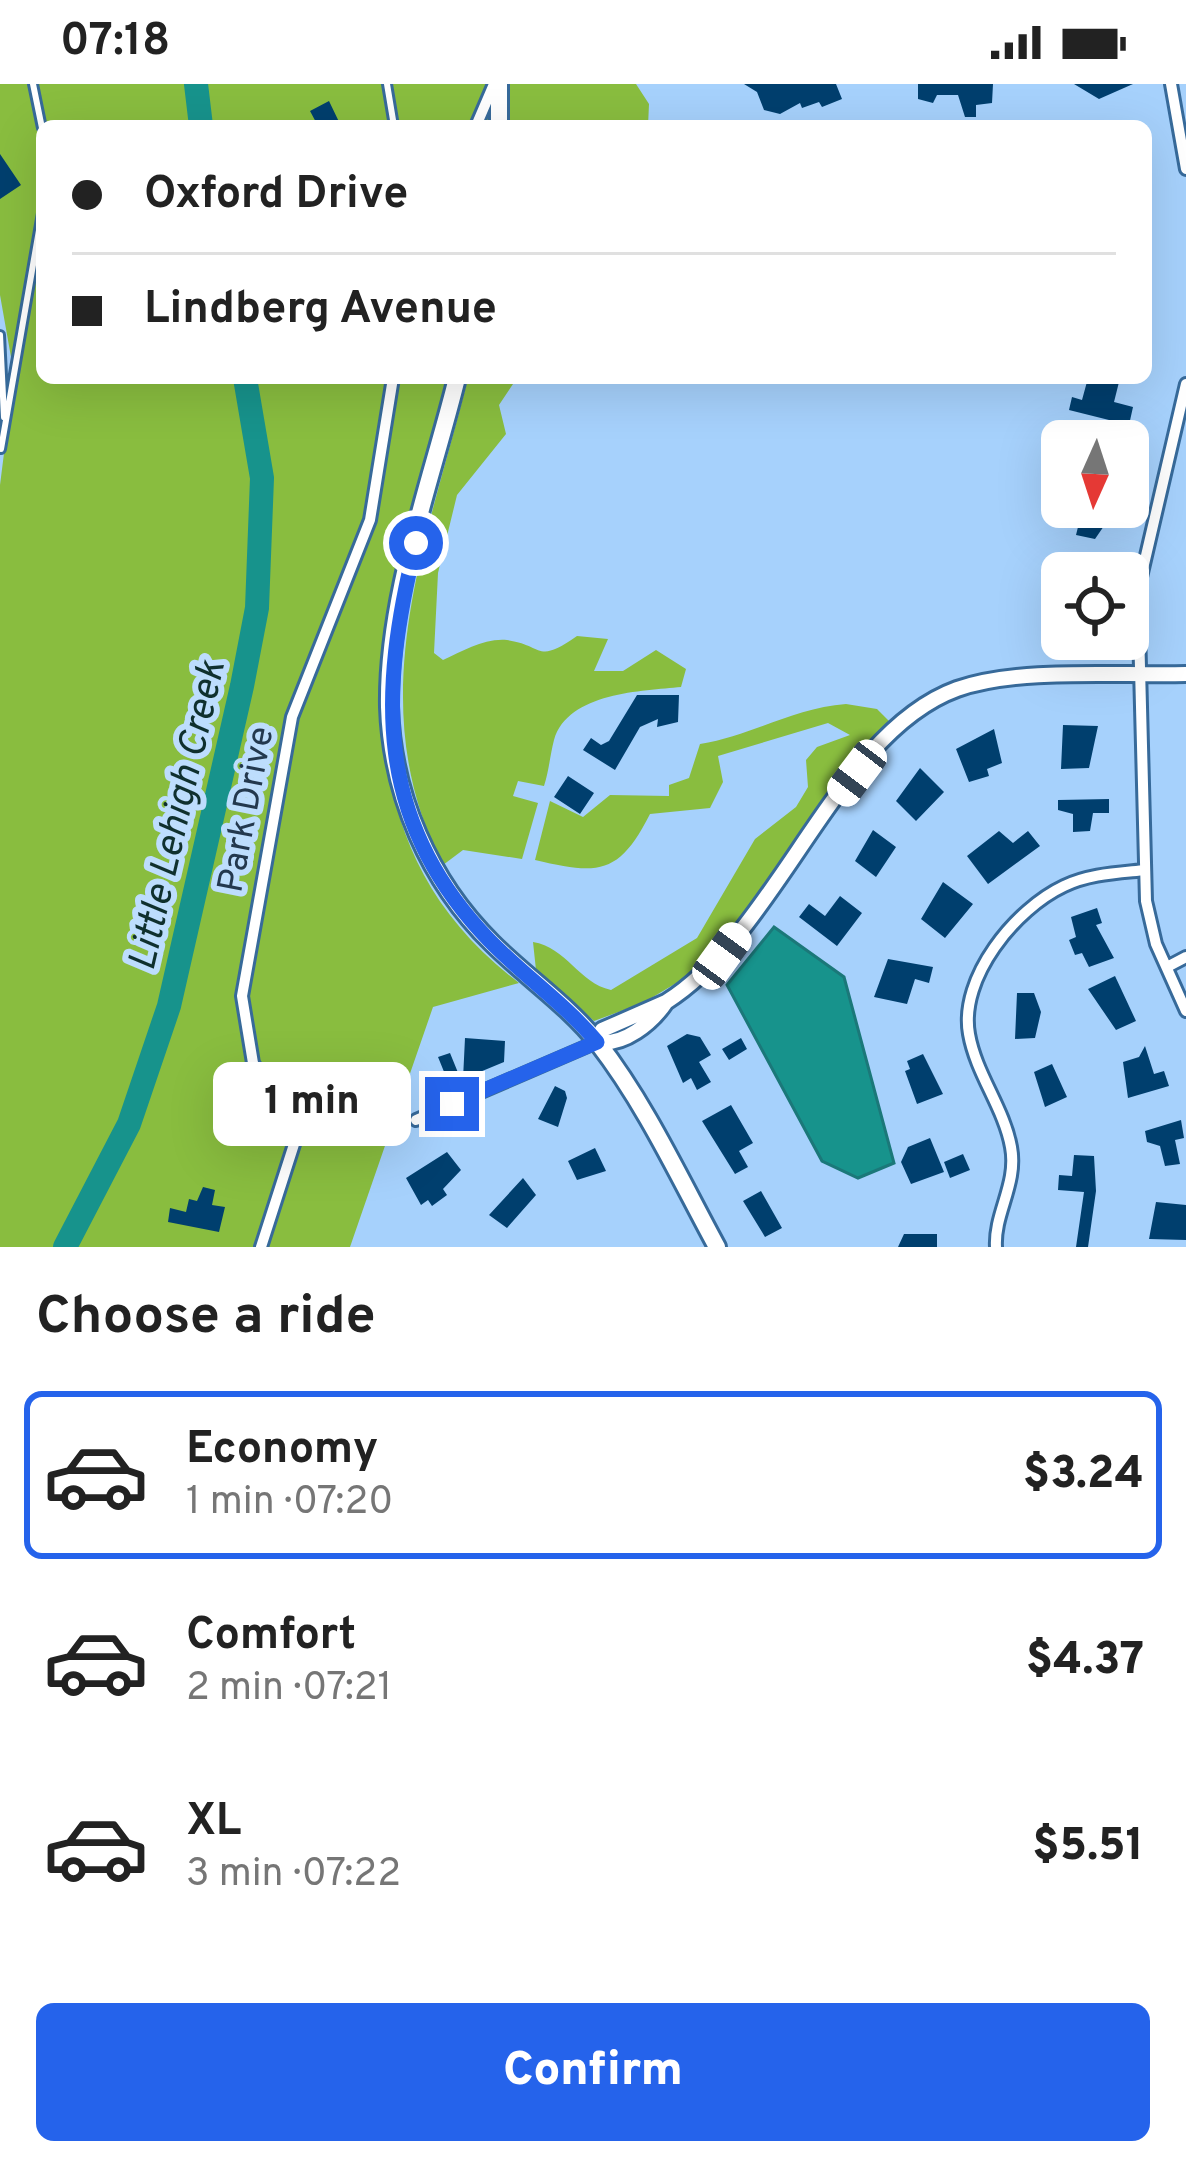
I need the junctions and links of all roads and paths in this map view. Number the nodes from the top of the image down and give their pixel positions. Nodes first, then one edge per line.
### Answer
1 (33, 84) edge
2 (387, 84) edge
3 (497, 84) edge
4 (1171, 84) edge
5 (40, 120) edge
6 (393, 120) edge
7 (479, 120) edge
8 (499, 120) edge
9 (1186, 169) edge
10 (36, 247) edge
11 (0, 335) edge
12 (393, 384) edge
13 (456, 384) edge
14 (1186, 385) edge
15 (1, 452) edge
16 (1186, 674) edge
17 (1141, 676) junction
18 (1145, 870) junction
19 (1186, 958) edge
20 (1167, 968) junction
21 (1186, 1010) edge
22 (597, 1042) junction
23 (416, 1120) dead end
24 (261, 1247) edge
25 (718, 1247) edge
26 (996, 1247) edge

1 - 5 lane
2 - 6 lane
3 - 7 street
3 - 8 main road
4 - 9 street
10 - 15 lane
11 - 15 lane
12 - 24 street, Park Drive
13 - 22 main road
14 - 17 street
16 - 17 street
17 - 18 street
17 - 22 street
18 - 20 street
18 - 26 street
19 - 20 street
20 - 21 street
22 - 23 street
22 - 25 main road

